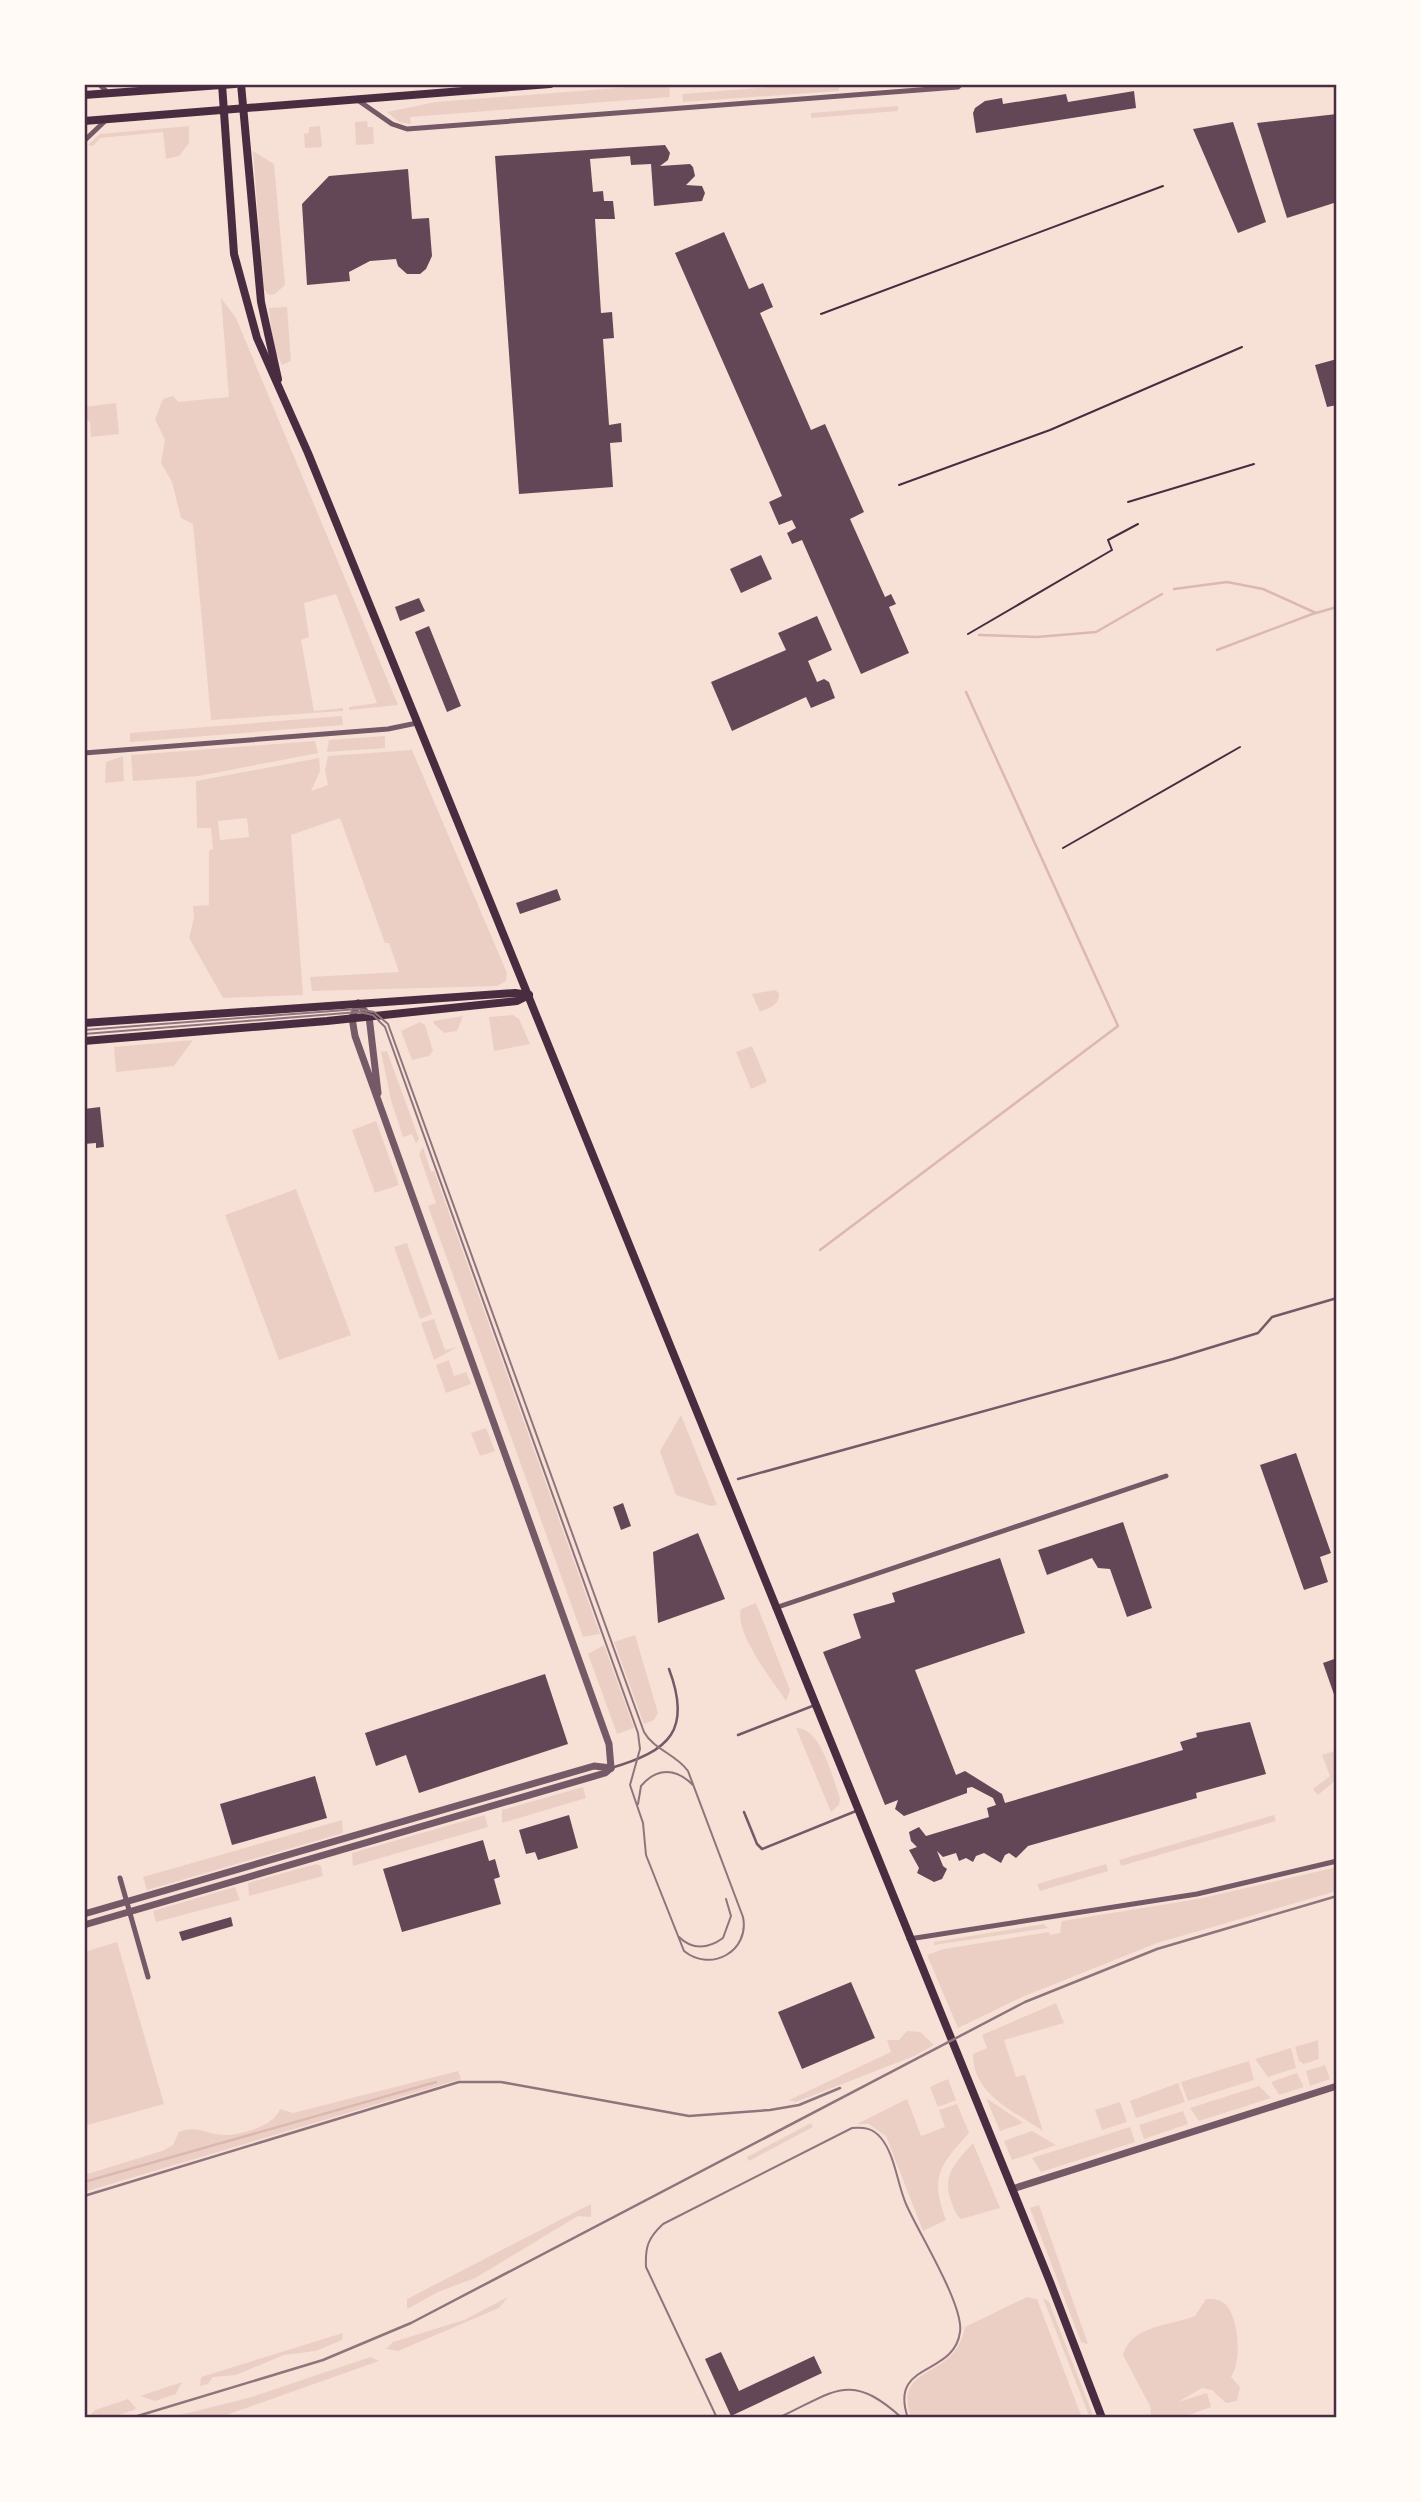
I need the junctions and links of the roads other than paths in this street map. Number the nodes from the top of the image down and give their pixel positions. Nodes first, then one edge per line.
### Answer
1 (99, 84) edge
2 (222, 84) edge
3 (235, 84) edge
4 (241, 84) edge
5 (550, 84) edge
6 (961, 84) edge
7 (108, 93) junction
8 (84, 95) edge
9 (359, 101) junction
10 (242, 109) junction
11 (224, 111) junction
12 (106, 120) junction
13 (84, 121) edge
14 (84, 141) edge
15 (279, 385) junction
16 (417, 723) junction
17 (84, 753) edge
18 (528, 995) junction
19 (358, 1003) junction
20 (369, 1016) junction
21 (352, 1018) junction
22 (84, 1023) edge
23 (84, 1041) edge
24 (378, 1093) junction
25 (1337, 1298) edge
26 (1166, 1476) dead end
27 (737, 1479) dead end
28 (775, 1608) junction
29 (669, 1669) dead end
30 (815, 1705) junction
31 (738, 1735) dead end
32 (611, 1768) junction
33 (858, 1811) junction
34 (744, 1812) dead end
35 (1337, 1861) edge
36 (120, 1878) dead end
37 (127, 1902) junction
38 (130, 1912) junction
39 (84, 1914) edge
40 (84, 1925) edge
41 (909, 1939) junction
42 (148, 1977) dead end
43 (1337, 2086) edge
44 (1012, 2189) junction
45 (1102, 2418) edge

1 - 7 street
2 - 3 main road
2 - 7 main road
2 - 11 main road
4 - 10 main road
5 - 9 main road
6 - 9 street
7 - 8 main road
9 - 10 main road
10 - 11 main road
10 - 15 main road
11 - 12 main road
11 - 15 main road
12 - 13 main road
12 - 14 street
15 - 16 main road
16 - 17 street
16 - 18 main road
18 - 19 main road
18 - 20 main road
18 - 28 main road
19 - 20 street
19 - 21 street
19 - 22 main road
20 - 21 main road
20 - 24 street
21 - 23 main road
21 - 24 street
24 - 32 street
25 - 27 lane
26 - 28 street
28 - 30 main road
29 - 32 lane
30 - 31 lane
30 - 33 main road
32 - 37 street
32 - 38 street
33 - 34 lane
33 - 41 main road
35 - 41 street
36 - 37 street
37 - 38 street
37 - 39 street
38 - 40 street
38 - 42 street
41 - 44 main road
43 - 44 street
44 - 45 main road

